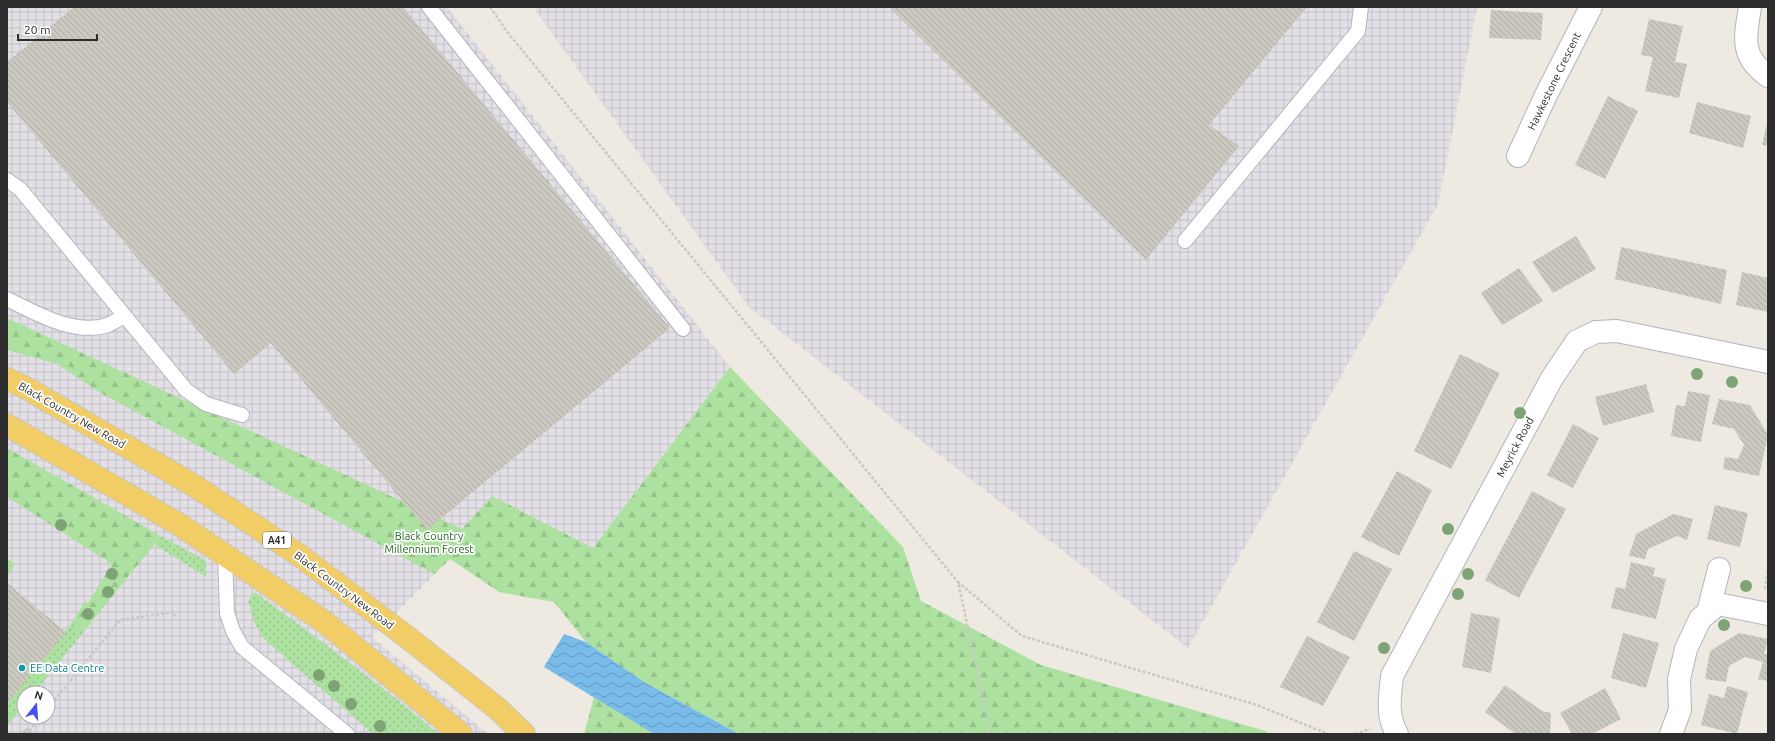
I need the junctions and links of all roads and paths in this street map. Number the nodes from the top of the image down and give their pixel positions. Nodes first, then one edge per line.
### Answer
1 (428, 7) edge
2 (490, 7) edge
3 (1361, 7) edge
4 (1591, 7) edge
5 (1750, 7) edge
6 (1768, 76) edge
7 (1518, 156) dead end
8 (7, 180) edge
9 (1185, 241) dead end
10 (7, 299) edge
11 (124, 316) junction
12 (684, 329) dead end
13 (1768, 362) edge
14 (7, 379) edge
15 (242, 415) dead end
16 (7, 425) edge
17 (225, 555) junction
18 (1719, 569) dead end
19 (958, 582) junction
20 (1708, 612) junction
21 (1768, 614) edge
22 (175, 618) dead end
23 (56, 698) edge
24 (34, 725) edge
25 (29, 731) dead end
26 (347, 734) edge
27 (461, 734) edge
28 (524, 734) edge
29 (991, 734) edge
30 (1328, 734) edge
31 (1397, 734) edge
32 (1671, 734) edge

1 - 12 lane
2 - 19 path
3 - 9 lane
4 - 7 street, Hawkestone Crescent
5 - 6 street
8 - 11 lane
10 - 11 lane
11 - 15 lane
13 - 31 street, Meyrick Road
14 - 28 highway, Black Country New Road / A41
16 - 17 highway
17 - 26 lane
17 - 27 highway
18 - 20 street
19 - 29 path
19 - 30 path
20 - 21 street
20 - 32 street
22 - 23 path
24 - 25 path

